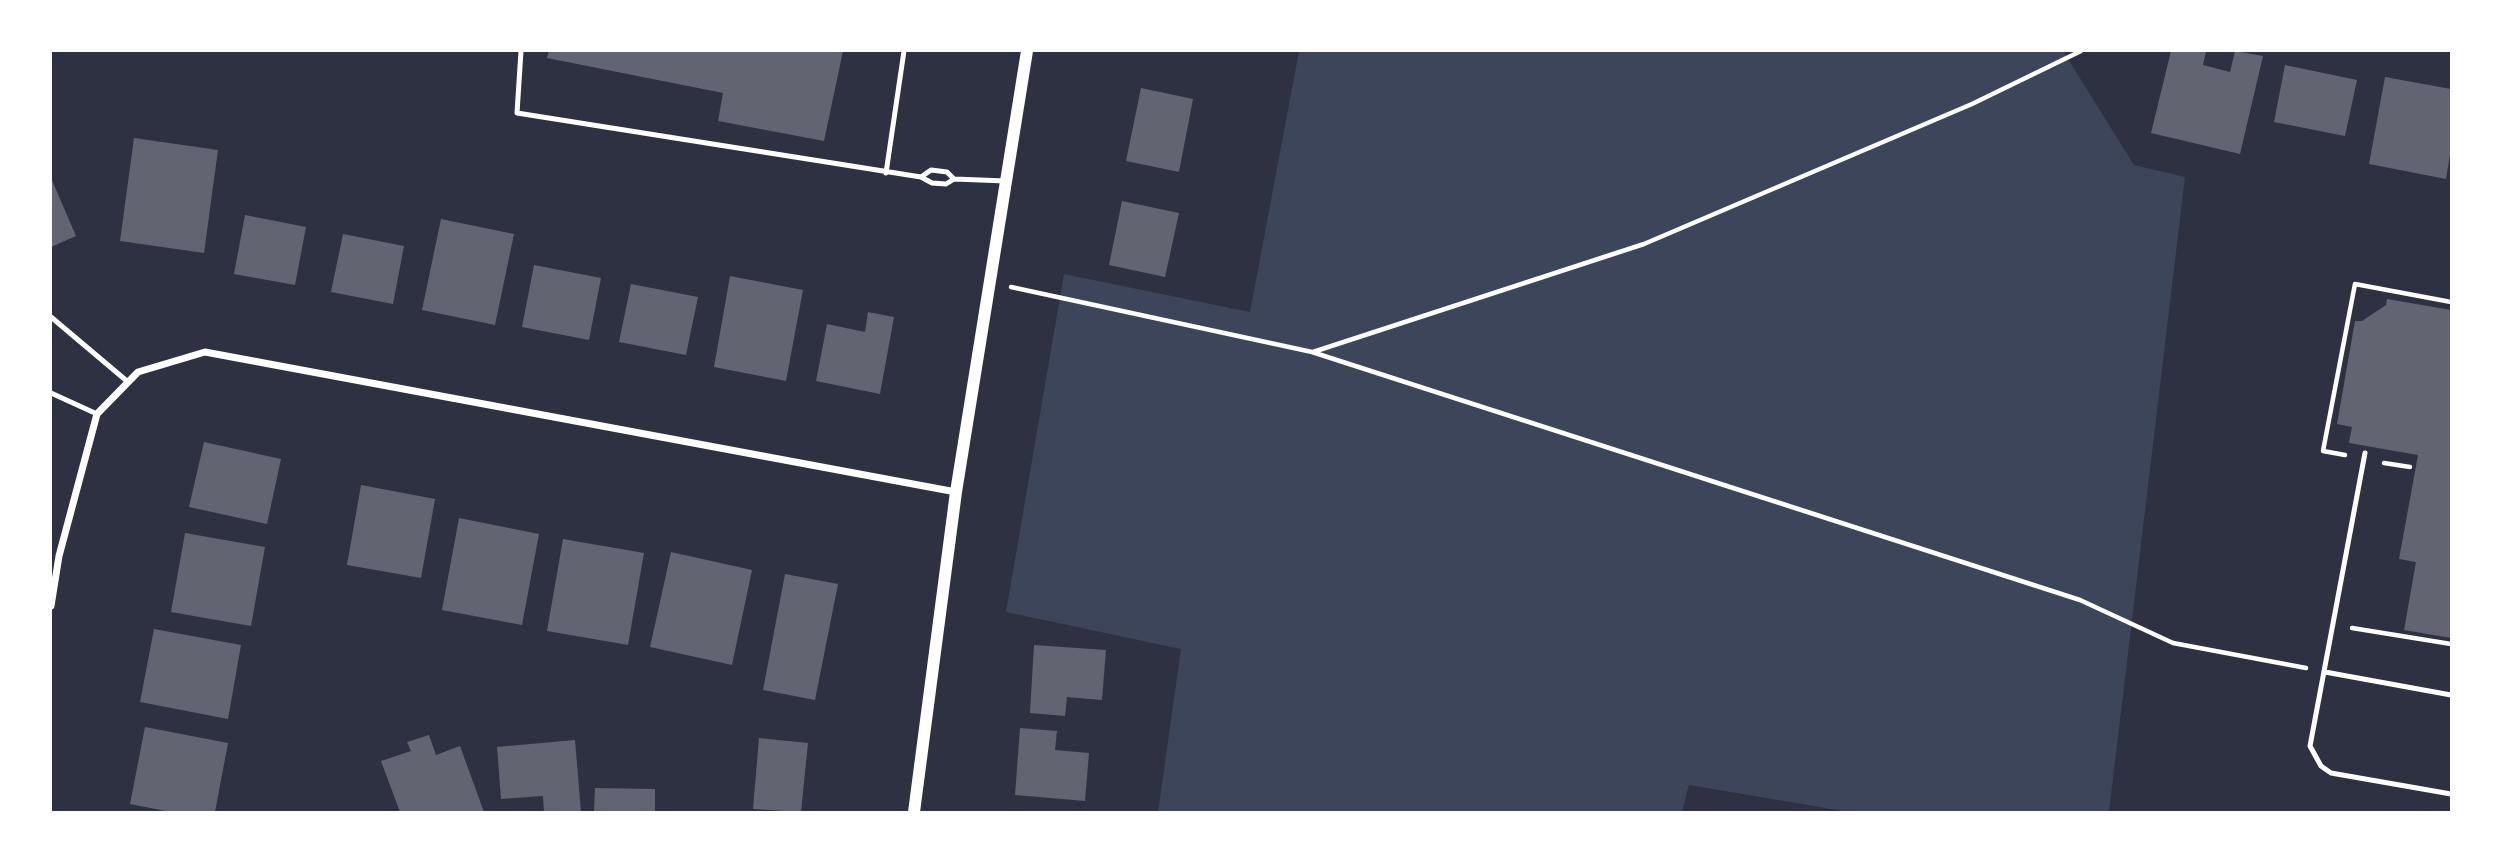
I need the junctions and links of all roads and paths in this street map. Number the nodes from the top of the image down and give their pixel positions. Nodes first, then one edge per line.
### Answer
1 (521, 51) edge
2 (904, 51) edge
3 (1027, 51) edge
4 (2081, 51) edge
5 (886, 173) junction
6 (921, 177) junction
7 (954, 178) junction
8 (1006, 181) junction
9 (990, 282) junction
10 (2451, 302) edge
11 (51, 317) edge
12 (1312, 352) junction
13 (128, 382) junction
14 (51, 393) edge
15 (97, 414) junction
16 (2365, 456) junction
17 (2410, 467) dead end
18 (956, 492) junction
19 (55, 556) edge
20 (51, 606) edge
21 (2333, 625) junction
22 (2451, 645) edge
23 (2325, 672) junction
24 (2451, 695) edge
25 (2451, 794) edge
26 (914, 812) edge

1 - 5 lane
2 - 5 lane
3 - 8 street
4 - 12 path
5 - 6 lane
6 - 7 lane
6 - 7 lane
7 - 8 lane
8 - 9 street
9 - 12 path
9 - 18 street
10 - 16 path
11 - 13 lane
12 - 23 path
13 - 15 street
13 - 18 street
14 - 15 lane
15 - 19 street
16 - 17 path
16 - 21 lane
18 - 26 street
19 - 20 street
21 - 22 path
21 - 23 lane
23 - 24 lane
23 - 25 lane

